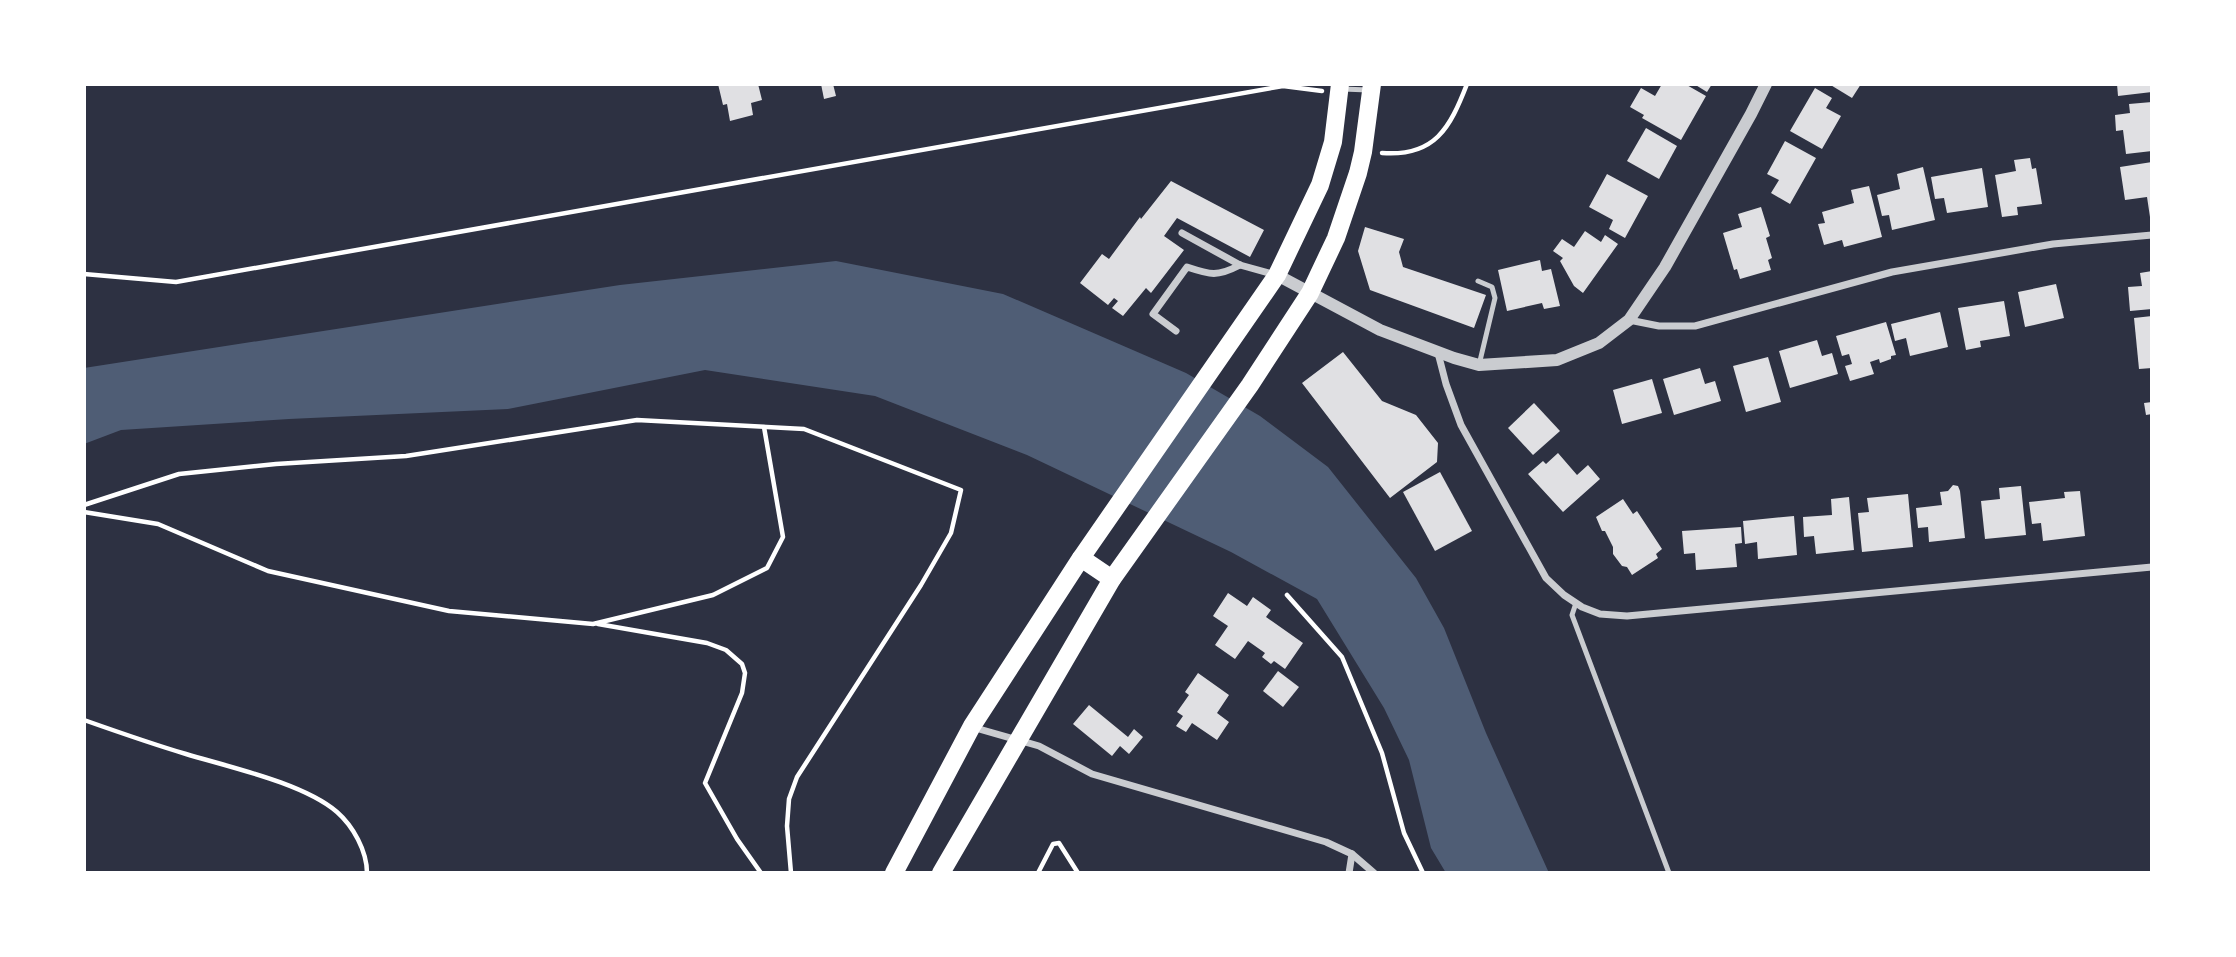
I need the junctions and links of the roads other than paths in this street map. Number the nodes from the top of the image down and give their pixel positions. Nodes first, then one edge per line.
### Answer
1 (1766, 84) edge
2 (1340, 87) edge
3 (1372, 87) edge
4 (1182, 233) dead end
5 (2152, 235) edge
6 (1240, 265) junction
7 (1277, 275) junction
8 (1478, 281) dead end
9 (1310, 293) junction
10 (1629, 320) junction
11 (1175, 331) dead end
12 (1438, 353) junction
13 (1479, 365) junction
14 (1081, 558) junction
15 (2152, 567) edge
16 (1112, 579) junction
17 (1576, 603) junction
18 (972, 726) junction
19 (1020, 739) junction
20 (1352, 854) junction
21 (894, 873) edge
22 (941, 873) edge
23 (1349, 873) edge
24 (1374, 873) edge
25 (1670, 873) edge

1 - 10 street
2 - 3 lane
2 - 7 main road
3 - 9 main road
4 - 6 street
5 - 10 street
6 - 7 street
6 - 11 street
7 - 9 street
7 - 14 main road
8 - 13 lane
9 - 12 street
9 - 16 main road
10 - 13 street
12 - 13 street
12 - 17 street
14 - 16 main road
14 - 18 main road
15 - 17 street
16 - 19 main road
17 - 25 lane
18 - 19 street
18 - 21 main road
19 - 20 street
19 - 22 main road
20 - 23 street
20 - 24 street

